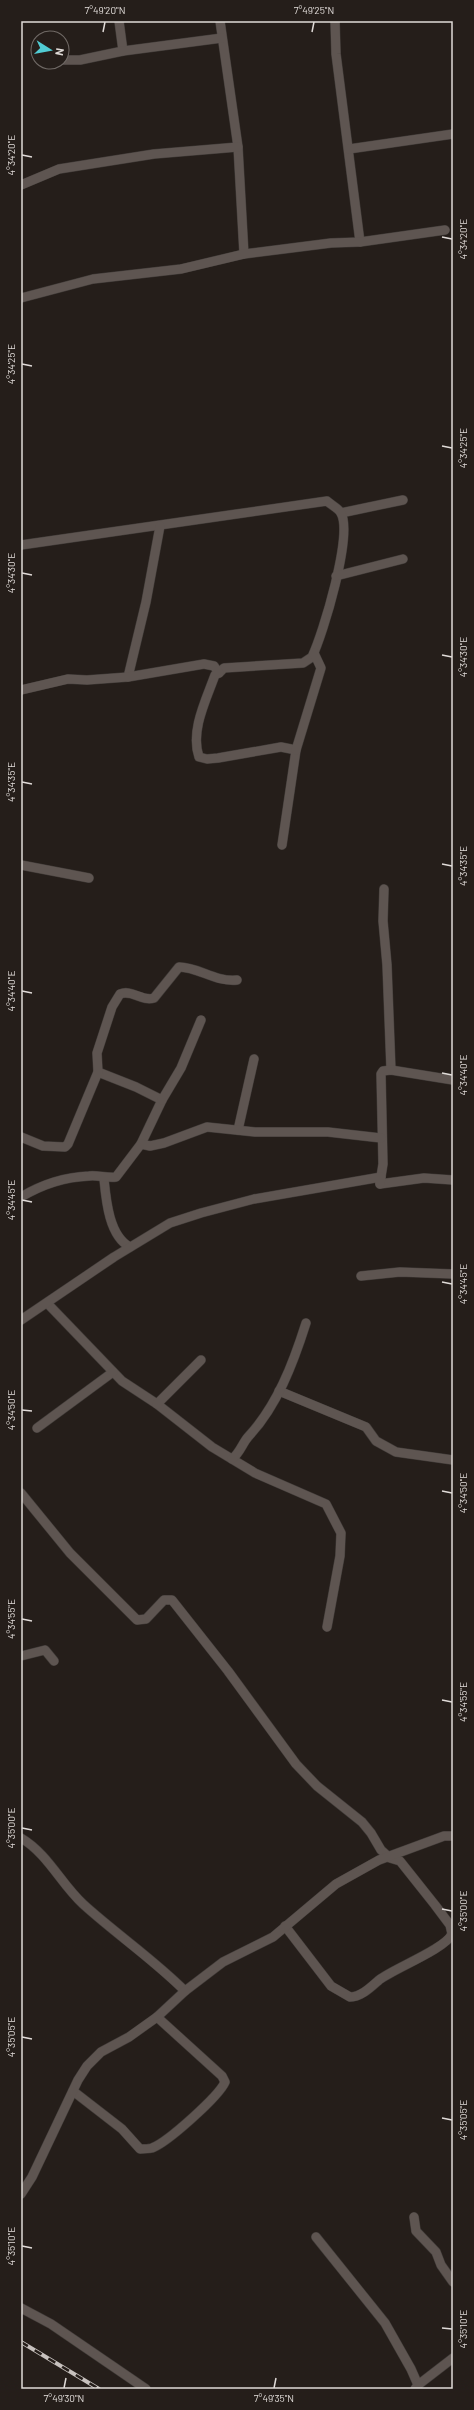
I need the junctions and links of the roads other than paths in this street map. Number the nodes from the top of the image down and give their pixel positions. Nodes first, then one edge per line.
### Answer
1 (119, 21) edge
2 (220, 21) edge
3 (335, 21) edge
4 (222, 38) junction
5 (123, 51) junction
6 (70, 60) edge
7 (453, 134) edge
8 (238, 147) junction
9 (350, 149) junction
10 (21, 185) edge
11 (445, 230) dead end
12 (360, 242) junction
13 (244, 254) junction
14 (21, 298) edge
15 (403, 500) dead end
16 (341, 513) junction
17 (160, 526) junction
18 (21, 545) edge
19 (403, 559) dead end
20 (336, 576) junction
21 (314, 653) junction
22 (219, 673) junction
23 (128, 677) junction
24 (21, 690) edge
25 (296, 750) junction
26 (282, 845) dead end
27 (21, 865) edge
28 (89, 878) dead end
29 (384, 889) dead end
30 (237, 980) dead end
31 (201, 1020) dead end
32 (254, 1059) dead end
33 (391, 1070) junction
34 (98, 1072) junction
35 (453, 1080) edge
36 (162, 1100) junction
37 (238, 1130) junction
38 (21, 1137) edge
39 (381, 1138) junction
40 (141, 1144) junction
41 (381, 1177) junction
42 (104, 1178) junction
43 (453, 1180) edge
44 (21, 1196) edge
45 (130, 1247) junction
46 (453, 1274) edge
47 (361, 1276) dead end
48 (47, 1303) junction
49 (21, 1320) edge
50 (306, 1323) dead end
51 (201, 1360) dead end
52 (113, 1372) junction
53 (279, 1391) junction
54 (157, 1404) junction
55 (37, 1428) dead end
56 (232, 1460) junction
57 (453, 1460) edge
58 (21, 1494) edge
59 (327, 1627) dead end
60 (21, 1656) edge
61 (54, 1661) dead end
62 (453, 1836) edge
63 (21, 1838) edge
64 (390, 1858) junction
65 (285, 1926) junction
66 (185, 1991) junction
67 (157, 2017) junction
68 (73, 2091) junction
69 (21, 2194) edge
70 (414, 2217) dead end
71 (316, 2237) dead end
72 (453, 2282) edge
73 (21, 2308) edge
74 (453, 2358) edge
75 (416, 2387) edge
76 (146, 2389) edge

1 - 5 street
2 - 4 street
3 - 9 street
4 - 5 street
4 - 8 street
5 - 6 street
7 - 9 street
8 - 10 street
8 - 13 street
9 - 12 street
11 - 12 street
12 - 13 street
13 - 14 street
15 - 16 street
16 - 17 street
16 - 20 street
17 - 18 street
17 - 23 street
19 - 20 street
20 - 21 street
21 - 22 street
21 - 25 street
22 - 23 street
22 - 25 street
23 - 24 street
25 - 26 street
27 - 28 street
29 - 33 street
30 - 34 street
31 - 36 street
32 - 37 street
33 - 35 street
33 - 39 street
34 - 36 street
34 - 38 street
36 - 40 street
37 - 39 street
37 - 40 street
39 - 41 street
40 - 42 street
41 - 43 street
41 - 45 street
42 - 44 street
42 - 45 street
45 - 48 street
46 - 47 street
48 - 49 street
48 - 52 street
50 - 53 street
51 - 54 street
52 - 54 street
52 - 55 street
53 - 56 street
53 - 57 street
54 - 56 street
56 - 59 street
58 - 64 street
60 - 61 street
62 - 64 street
63 - 66 street
64 - 65 street
64 - 65 street
65 - 66 street
66 - 67 street
67 - 68 street
67 - 68 street
68 - 69 street
70 - 72 street
71 - 75 street
73 - 76 street
74 - 75 street

